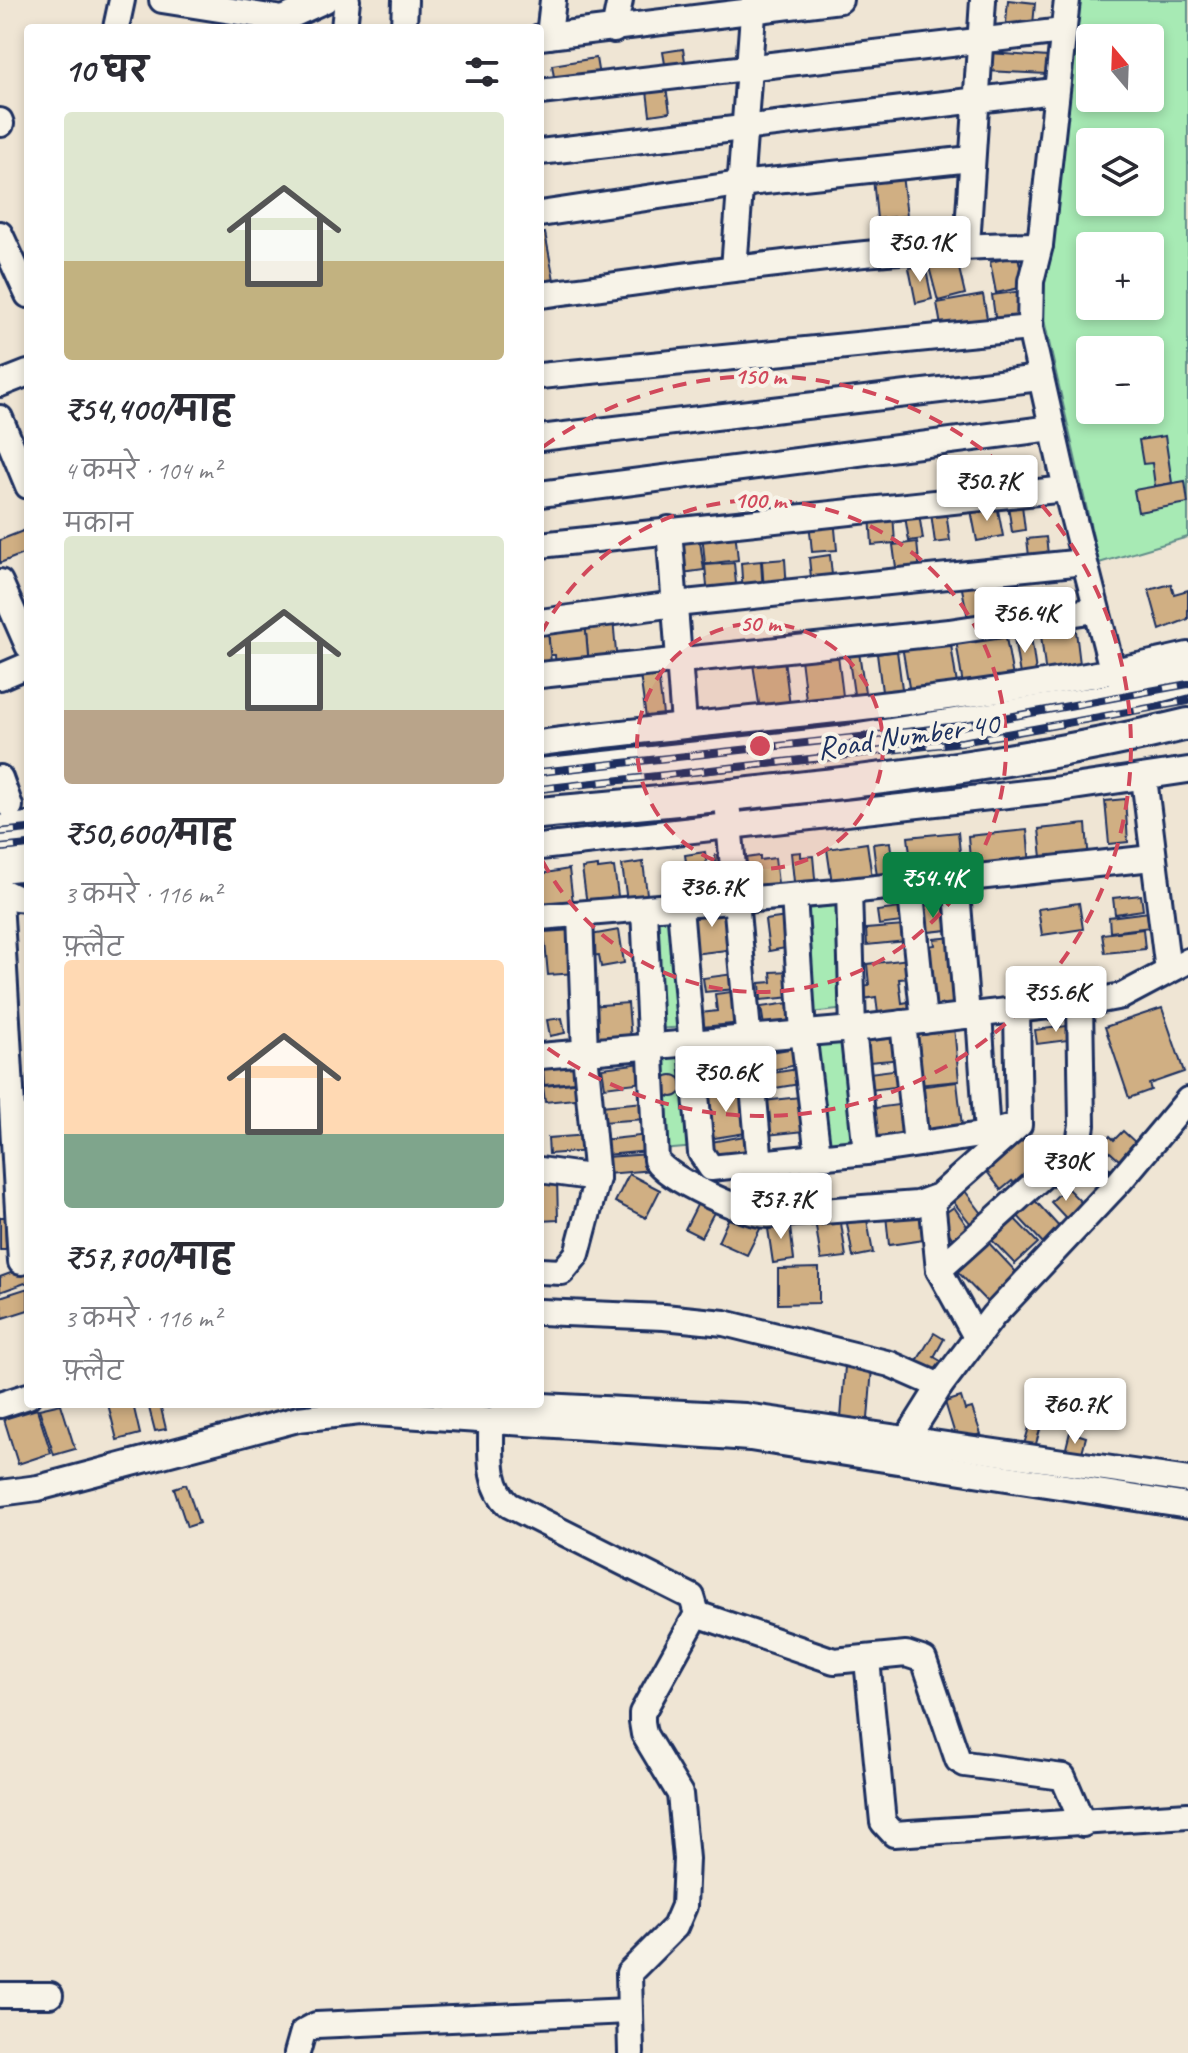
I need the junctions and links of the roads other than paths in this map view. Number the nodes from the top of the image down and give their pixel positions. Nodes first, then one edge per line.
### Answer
1 (122, 0) edge
2 (162, 0) edge
3 (325, 0) edge
4 (347, 0) edge
5 (405, 0) edge
6 (553, 0) edge
7 (620, 0) edge
8 (983, 0) edge
9 (1067, 0) edge
10 (824, 1) edge
11 (753, 7) edge
12 (677, 10) edge
13 (117, 24) edge
14 (273, 24) edge
15 (344, 24) edge
16 (404, 24) edge
17 (614, 30) junction
18 (1063, 31) junction
19 (545, 37) edge
20 (983, 41) junction
21 (748, 67) junction
22 (1054, 91) junction
23 (544, 92) edge
24 (978, 99) junction
25 (744, 127) junction
26 (544, 152) edge
27 (971, 159) junction
28 (739, 184) junction
29 (544, 213) edge
30 (0, 234) edge
31 (967, 245) junction
32 (1040, 245) junction
33 (734, 269) junction
34 (24, 286) edge
35 (544, 294) edge
36 (1030, 328) junction
37 (24, 375) edge
38 (544, 376) edge
39 (1040, 378) junction
40 (0, 384) edge
41 (0, 418) edge
42 (1052, 428) junction
43 (544, 438) edge
44 (24, 476) edge
45 (1066, 489) junction
46 (544, 493) edge
47 (669, 529) junction
48 (544, 545) edge
49 (1084, 562) junction
50 (0, 582) edge
51 (675, 604) junction
52 (1096, 610) junction
53 (544, 621) edge
54 (24, 637) edge
55 (1188, 655) edge
56 (679, 661) junction
57 (24, 667) edge
58 (1113, 673) junction
59 (544, 675) edge
60 (0, 677) edge
61 (1188, 679) edge
62 (942, 713) junction
63 (684, 724) junction
64 (1188, 724) edge
65 (544, 742) edge
66 (1188, 770) edge
67 (544, 774) edge
68 (0, 778) edge
69 (1144, 778) junction
70 (726, 794) junction
71 (549, 812) edge
72 (13, 815) edge
73 (729, 828) junction
74 (550, 846) edge
75 (1152, 858) junction
76 (24, 864) edge
77 (0, 867) edge
78 (956, 879) junction
79 (910, 884) junction
80 (0, 890) edge
81 (849, 891) junction
82 (794, 896) junction
83 (24, 899) edge
84 (0, 900) edge
85 (736, 901) junction
86 (680, 907) junction
87 (644, 910) junction
88 (580, 915) junction
89 (544, 917) edge
90 (1178, 966) edge
91 (1080, 1003) junction
92 (1017, 1011) junction
93 (973, 1015) junction
94 (914, 1022) junction
95 (853, 1029) junction
96 (803, 1032) junction
97 (746, 1038) junction
98 (694, 1041) junction
99 (650, 1046) junction
100 (585, 1053) junction
101 (544, 1056) edge
102 (1188, 1100) edge
103 (1019, 1125) junction
104 (987, 1134) junction
105 (916, 1144) junction
106 (866, 1152) junction
107 (818, 1155) junction
108 (760, 1164) junction
109 (544, 1171) edge
110 (597, 1178) junction
111 (932, 1200) junction
112 (16, 1261) edge
113 (939, 1270) junction
114 (544, 1271) edge
115 (544, 1312) edge
116 (976, 1337) junction
117 (940, 1386) junction
118 (24, 1397) edge
119 (0, 1405) edge
120 (544, 1405) edge
121 (278, 1408) edge
122 (521, 1408) edge
123 (497, 1412) edge
124 (906, 1440) junction
125 (1188, 1480) edge
126 (5, 1492) edge
127 (1188, 1506) edge
128 (697, 1614) junction
129 (867, 1660) junction
130 (1188, 1815) edge
131 (1083, 1824) junction
132 (0, 1995) edge
133 (50, 1995) dead end
134 (629, 2011) junction
135 (297, 2053) edge
136 (631, 2053) edge

1 - 13 street
2 - 14 street
3 - 14 street
4 - 15 street
5 - 16 street
6 - 19 street
7 - 17 street
8 - 20 street
9 - 18 street
10 - 11 street
11 - 12 street
11 - 21 street
12 - 17 street
17 - 19 street
18 - 20 street
18 - 22 street
20 - 21 street
20 - 24 street
21 - 23 street
21 - 25 street
22 - 24 street
22 - 32 street
24 - 25 street
24 - 27 street
25 - 26 street
25 - 28 street
27 - 28 street
27 - 31 street
28 - 29 street
28 - 33 street
30 - 34 street
31 - 32 street
31 - 33 street
32 - 36 street
33 - 35 street
36 - 38 street
36 - 39 street
37 - 40 street
39 - 42 street
39 - 43 street
41 - 44 street
42 - 45 street
42 - 46 street
45 - 47 street
45 - 49 street
47 - 48 street
47 - 51 street
49 - 51 street
49 - 52 street
50 - 54 street
51 - 53 street
51 - 56 street
52 - 56 street
52 - 58 street
55 - 58 street
56 - 59 street
56 - 63 street
57 - 60 street
58 - 62 street
61 - 62 main road
62 - 63 street
62 - 67 main road
63 - 65 street
64 - 70 main road, Road Number 40
66 - 69 street
68 - 72 street
69 - 73 street
69 - 75 street
70 - 71 main road, Road Number 40
70 - 73 street
71 - 74 street
73 - 74 street
73 - 85 street
75 - 78 street
75 - 90 street
76 - 77 main road
78 - 79 street
78 - 93 street
79 - 81 street
79 - 94 street
80 - 83 street
81 - 82 street
81 - 95 street
82 - 85 street
82 - 96 street
84 - 112 street
85 - 86 street
85 - 97 street
86 - 87 street
86 - 98 street
87 - 88 street
87 - 99 street
88 - 89 street
88 - 100 street
90 - 91 street
91 - 92 street
91 - 113 street
92 - 93 street
92 - 103 street
93 - 94 street
93 - 104 street
94 - 95 street
94 - 105 street
95 - 96 street
95 - 106 street
96 - 97 street
96 - 107 street
97 - 98 street
97 - 108 street
98 - 99 street
98 - 108 street
99 - 100 street
99 - 111 street
100 - 101 street
100 - 110 street
102 - 116 street
103 - 104 street
103 - 111 street
104 - 105 street
105 - 106 street
106 - 107 street
107 - 108 street
109 - 110 street
110 - 114 street
111 - 113 street
113 - 116 street
115 - 117 street
116 - 117 street
117 - 124 street
118 - 119 street
120 - 124 street
121 - 126 street
122 - 123 street
123 - 126 street
123 - 127 street
123 - 128 street
124 - 125 street
128 - 129 street
128 - 134 street
129 - 131 street
129 - 131 street
130 - 131 street
132 - 133 street
134 - 135 street
134 - 136 street

